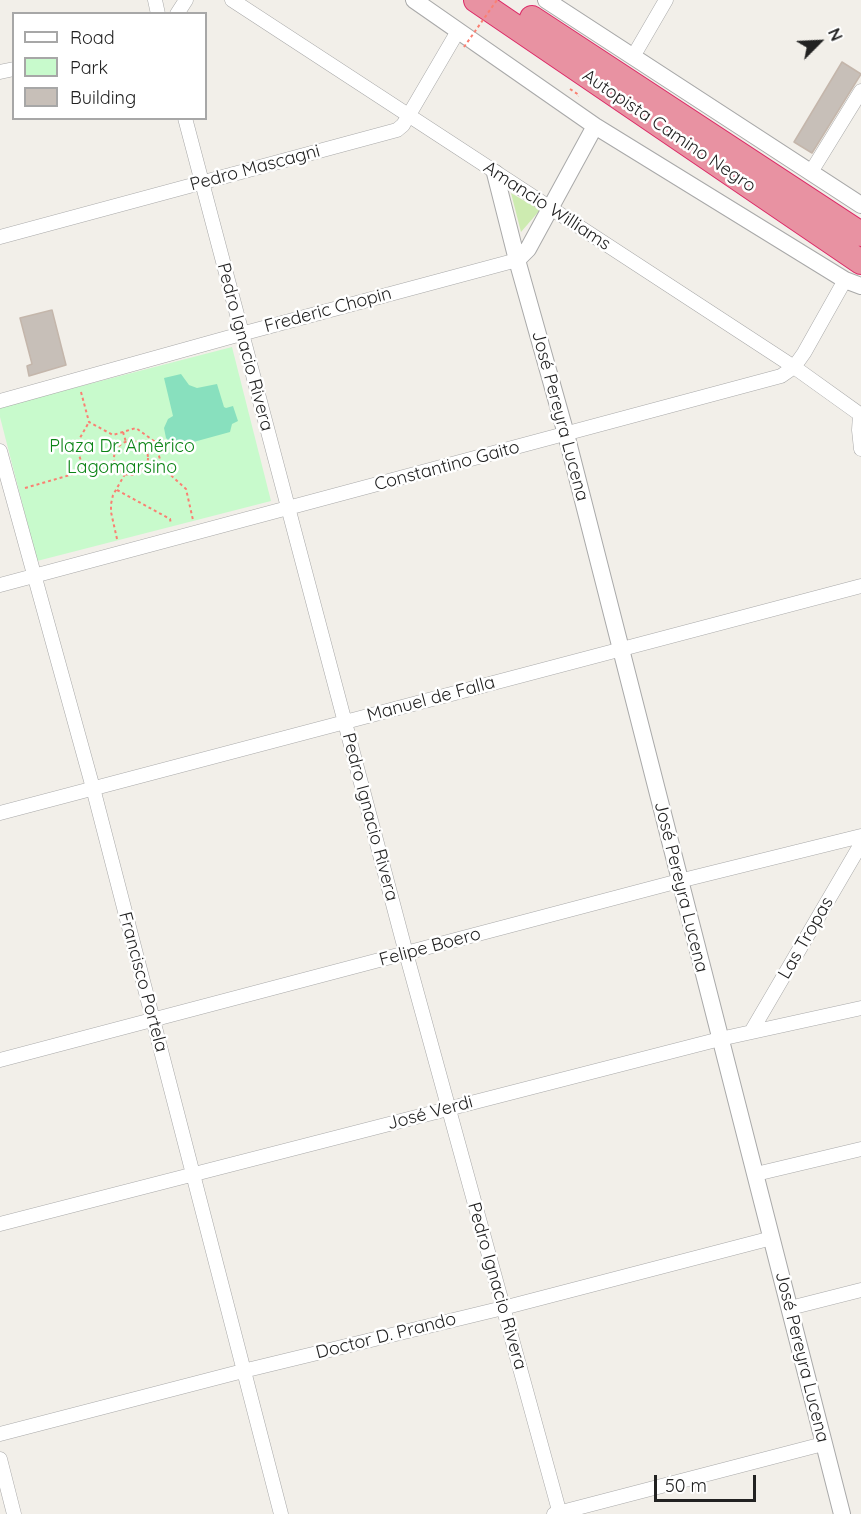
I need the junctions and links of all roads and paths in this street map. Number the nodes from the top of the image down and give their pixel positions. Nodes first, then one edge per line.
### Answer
1 (232, 0) edge
2 (414, 0) edge
3 (476, 0) edge
4 (497, 0) edge
5 (504, 0) edge
6 (546, 0) edge
7 (666, 0) edge
8 (458, 31) junction
9 (464, 47) dead end
10 (634, 56) junction
11 (861, 91) edge
12 (408, 116) junction
13 (186, 120) edge
14 (595, 126) junction
15 (811, 172) junction
16 (495, 173) junction
17 (202, 182) junction
18 (861, 205) edge
19 (550, 208) junction
20 (861, 234) edge
21 (0, 237) edge
22 (518, 260) junction
23 (856, 276) edge
24 (241, 334) junction
25 (794, 367) junction
26 (78, 379) junction
27 (0, 401) edge
28 (861, 415) edge
29 (89, 422) junction
30 (123, 432) junction
31 (566, 434) junction
32 (126, 442) junction
33 (861, 449) edge
34 (0, 452) edge
35 (115, 462) junction
36 (84, 471) junction
37 (125, 474) junction
38 (117, 490) junction
39 (10, 492) junction
40 (287, 508) junction
41 (196, 532) junction
42 (174, 537) junction
43 (121, 552) junction
44 (34, 576) junction
45 (0, 585) edge
46 (861, 586) edge
47 (621, 649) junction
48 (345, 722) junction
49 (93, 788) junction
50 (0, 813) edge
51 (861, 836) edge
52 (861, 844) edge
53 (679, 881) junction
54 (406, 953) junction
55 (861, 1008) edge
56 (153, 1020) junction
57 (751, 1032) junction
58 (720, 1039) junction
59 (0, 1060) edge
60 (448, 1108) junction
61 (861, 1149) edge
62 (756, 1174) junction
63 (193, 1175) junction
64 (0, 1224) edge
65 (772, 1238) junction
66 (861, 1290) edge
67 (503, 1308) junction
68 (790, 1308) junction
69 (243, 1371) junction
70 (0, 1434) edge
71 (823, 1444) junction
72 (0, 1459) edge
73 (558, 1513) edge
74 (14, 1514) edge
75 (281, 1514) edge
76 (842, 1514) edge

1 - 12 street, Amancio Williams
2 - 8 street
3 - 23 highway, Autopista Camino Negro
4 - 9 path, bridge
5 - 20 highway, Autopista Camino Negro
6 - 10 street
7 - 10 street
8 - 12 street, Pedro Mascagni
8 - 14 street
10 - 15 street
11 - 15 street
12 - 16 street, Amancio Williams
12 - 17 street, Pedro Mascagni
13 - 17 street, Pedro Ignacio Rivera
14 - 19 street
14 - 23 street
15 - 18 street
16 - 19 street, Amancio Williams
16 - 22 street, José Pereyra Lucena
17 - 21 street, Pedro Mascagni
17 - 24 street, Pedro Ignacio Rivera
19 - 22 street
19 - 25 street, Amancio Williams
22 - 24 street, Frederic Chopin
22 - 31 street, José Pereyra Lucena
23 - 25 street
24 - 26 street, Frederic Chopin
24 - 40 street, Pedro Ignacio Rivera
25 - 28 street, Amancio Williams
25 - 31 street, Constantino Gaito
26 - 27 street, Frederic Chopin
26 - 29 path
28 - 33 street
29 - 30 path
29 - 36 path
30 - 32 path
30 - 41 path
31 - 40 street, Constantino Gaito
31 - 47 street, José Pereyra Lucena
32 - 35 path
32 - 37 path
34 - 39 street, Francisco Portela
35 - 36 path
35 - 37 path
36 - 39 path
37 - 38 path
38 - 42 path
38 - 43 path
39 - 44 street, Francisco Portela
40 - 41 street, Constantino Gaito
40 - 48 street, Pedro Ignacio Rivera
41 - 42 street, Constantino Gaito
42 - 43 street, Constantino Gaito
43 - 44 street, Constantino Gaito
44 - 45 street, Constantino Gaito
44 - 49 street, Francisco Portela
46 - 47 street, Manuel de Falla
47 - 48 street, Manuel de Falla
47 - 53 street, José Pereyra Lucena
48 - 49 street, Manuel de Falla
48 - 54 street, Pedro Ignacio Rivera
49 - 50 street, Manuel de Falla
49 - 56 street, Francisco Portela
51 - 53 street, Felipe Boero
52 - 57 street, Las Tropas
53 - 54 street, Felipe Boero
53 - 58 street, José Pereyra Lucena
54 - 56 street, Felipe Boero
54 - 60 street, Pedro Ignacio Rivera
55 - 57 street, José Verdi
56 - 59 street, Felipe Boero
56 - 63 street, Francisco Portela
57 - 58 street, José Verdi
58 - 60 street, José Verdi
58 - 62 street, José Pereyra Lucena
60 - 63 street, José Verdi
60 - 67 street, Pedro Ignacio Rivera
61 - 62 street
62 - 65 street, José Pereyra Lucena
63 - 64 street, José Verdi
63 - 69 street, Francisco Portela
65 - 67 street, Doctor D. Prando
65 - 68 street, José Pereyra Lucena
66 - 68 street
67 - 69 street, Doctor D. Prando
67 - 73 street, Pedro Ignacio Rivera
68 - 71 street, José Pereyra Lucena
69 - 70 street, Doctor D. Prando
69 - 75 street, Francisco Portela
71 - 73 street
71 - 76 street, José Pereyra Lucena
72 - 74 street

